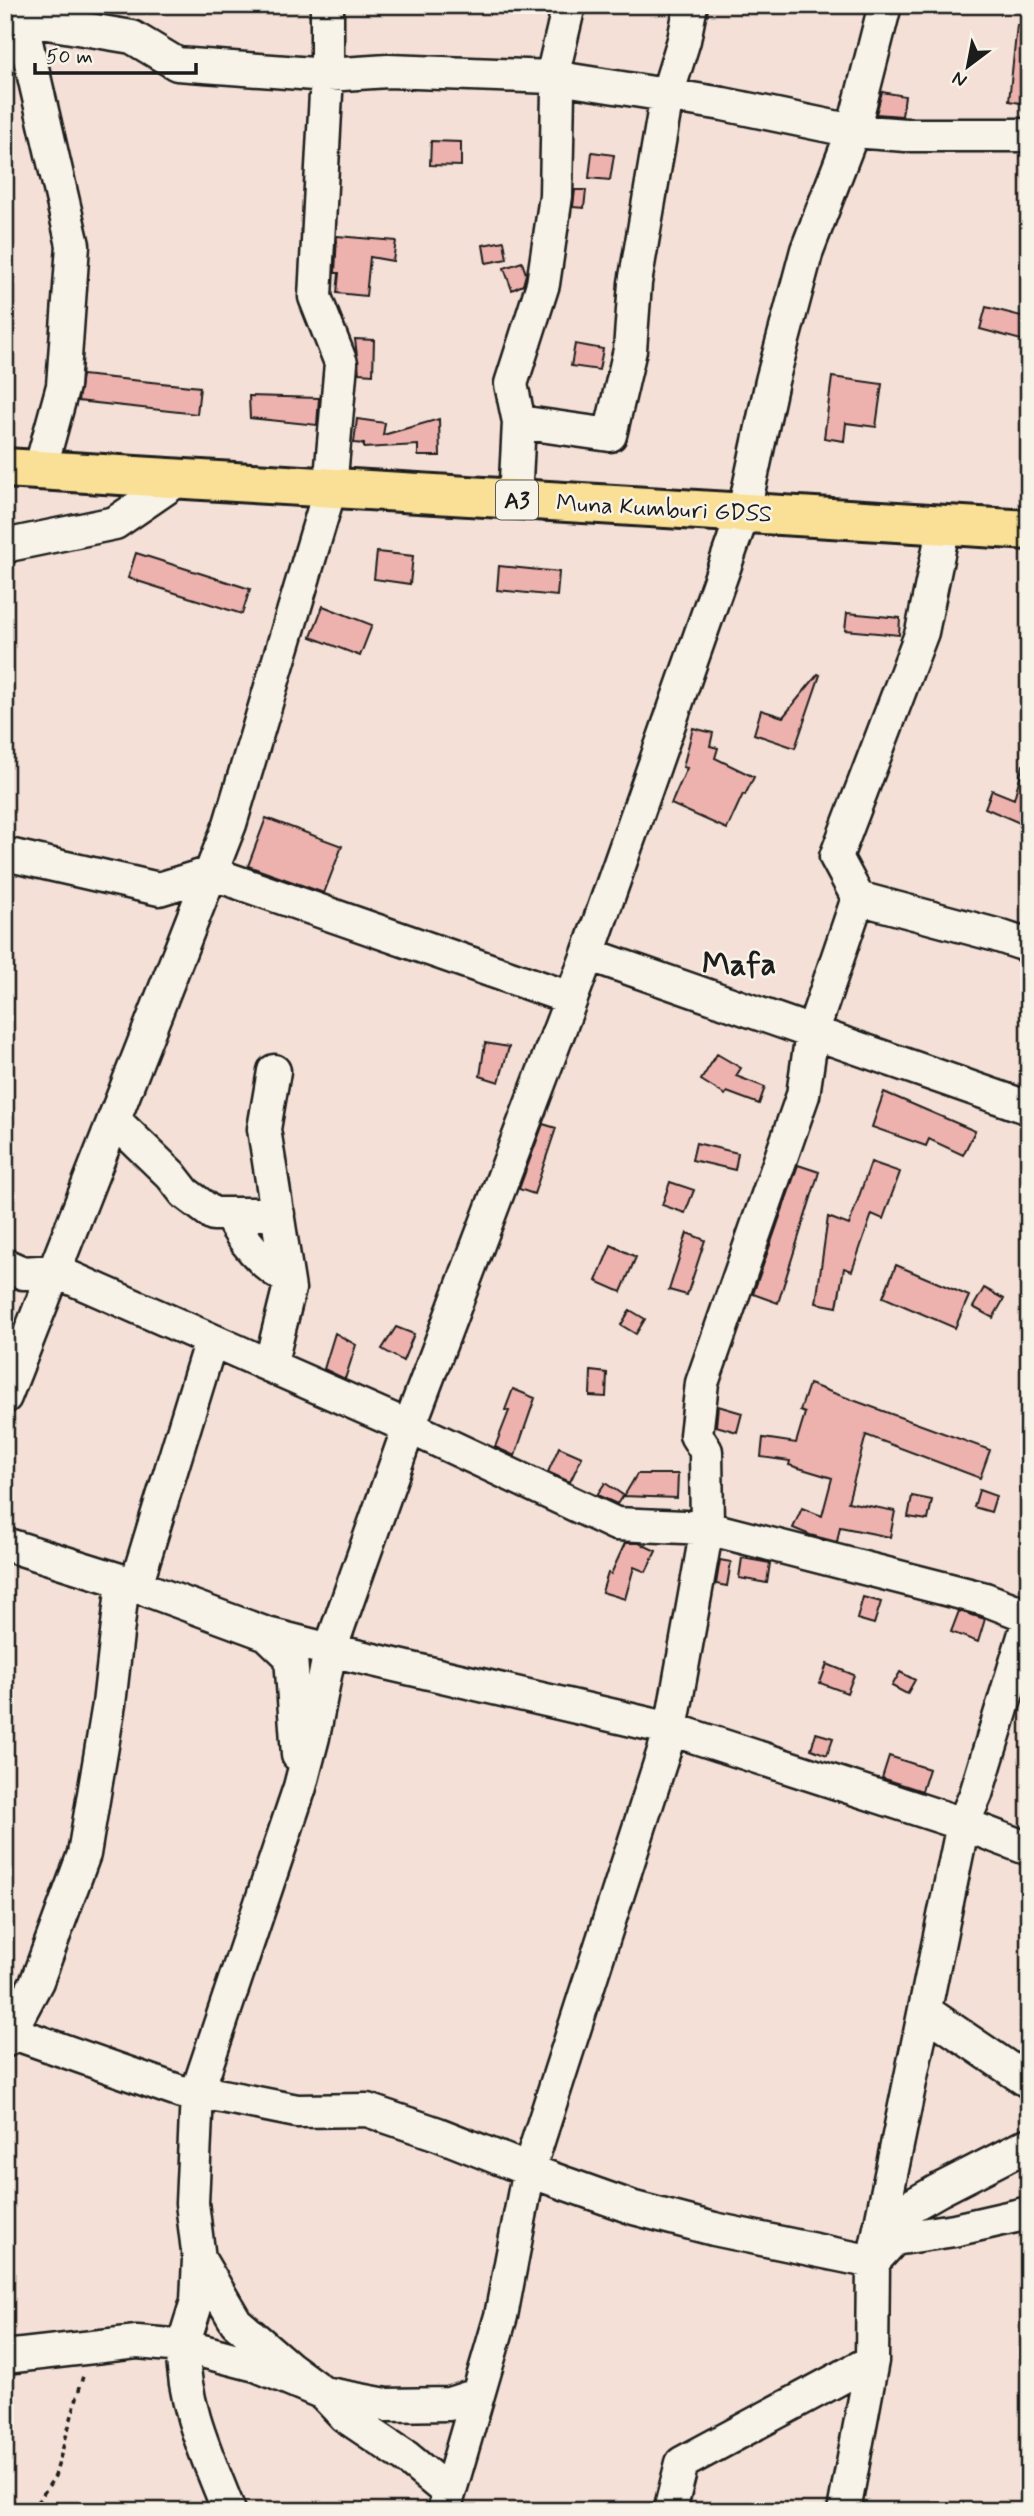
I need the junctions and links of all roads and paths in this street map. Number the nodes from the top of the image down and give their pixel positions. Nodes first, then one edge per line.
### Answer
1 (327, 5) edge
2 (569, 5) edge
3 (691, 5) edge
4 (885, 5) edge
5 (13, 16) edge
6 (327, 75) junction
7 (552, 77) junction
8 (667, 95) junction
9 (853, 131) junction
10 (1029, 135) edge
11 (519, 422) junction
12 (22, 469) edge
13 (179, 479) junction
14 (330, 489) junction
15 (514, 500) junction
16 (744, 511) junction
17 (944, 525) junction
18 (1029, 530) edge
19 (5, 548) edge
20 (5, 854) edge
21 (211, 873) junction
22 (858, 898) junction
23 (1029, 946) edge
24 (588, 954) junction
25 (570, 998) junction
26 (812, 1033) junction
27 (274, 1071) dead end
28 (1029, 1108) edge
29 (114, 1120) junction
30 (278, 1214) junction
31 (230, 1215) junction
32 (5, 1265) edge
33 (55, 1270) junction
34 (287, 1278) junction
35 (211, 1340) junction
36 (270, 1366) junction
37 (5, 1397) edge
38 (409, 1427) junction
39 (707, 1528) junction
40 (5, 1544) edge
41 (130, 1583) junction
42 (1029, 1618) edge
43 (267, 1634) junction
44 (330, 1650) junction
45 (671, 1729) junction
46 (300, 1787) junction
47 (963, 1824) junction
48 (1029, 1849) edge
49 (925, 2011) junction
50 (6, 2034) edge
51 (1029, 2082) edge
52 (197, 2092) junction
53 (1029, 2144) edge
54 (529, 2169) junction
55 (1029, 2213) edge
56 (881, 2223) junction
57 (199, 2259) junction
58 (873, 2262) junction
59 (183, 2346) junction
60 (91, 2347) junction
61 (5, 2357) edge
62 (872, 2361) junction
63 (323, 2393) junction
64 (477, 2395) junction
65 (446, 2501) edge
66 (32, 2511) edge
67 (229, 2511) edge
68 (670, 2511) edge
69 (844, 2511) edge

1 - 6 street
2 - 7 street
3 - 8 street
4 - 9 street
5 - 6 street
5 - 12 street
6 - 7 street
6 - 14 street
7 - 8 street
7 - 11 street
8 - 9 street
8 - 11 street
9 - 10 street
9 - 16 street
11 - 15 street
12 - 13 highway, Muna Kumburi GDSS / A3
13 - 14 highway, Muna Kumburi GDSS / A3
13 - 19 street
14 - 15 highway, Muna Kumburi GDSS / A3
14 - 21 street
15 - 16 highway, Muna Kumburi GDSS / A3
16 - 17 highway, Muna Kumburi GDSS / A3
16 - 24 street
17 - 18 highway, Muna Kumburi GDSS / A3
17 - 22 street
20 - 21 street
21 - 25 street
21 - 29 street
22 - 23 street
22 - 26 street
24 - 25 street
24 - 26 street
25 - 38 street
26 - 28 street
26 - 39 street
27 - 30 street
29 - 31 street
29 - 33 street
30 - 31 street
30 - 34 street
31 - 34 street
32 - 33 street
33 - 35 street
33 - 37 street
34 - 36 street
35 - 36 street
35 - 41 street
36 - 38 street
38 - 39 street
38 - 44 street
39 - 42 street
39 - 45 street
40 - 41 street
41 - 43 street
41 - 50 street
42 - 47 street
43 - 44 street
43 - 46 street
44 - 45 street
44 - 46 street
45 - 47 street
45 - 54 street
46 - 52 street
47 - 48 street
47 - 49 street
49 - 51 street
49 - 56 street
50 - 52 street
52 - 54 street
52 - 57 street
53 - 56 street
54 - 58 street
54 - 64 street
55 - 58 street
56 - 58 street
57 - 59 street
57 - 63 street
58 - 62 street
59 - 60 street
59 - 63 street
59 - 67 street
60 - 61 street
60 - 66 path
62 - 68 street
62 - 69 street
63 - 64 street
63 - 65 street
64 - 65 street

